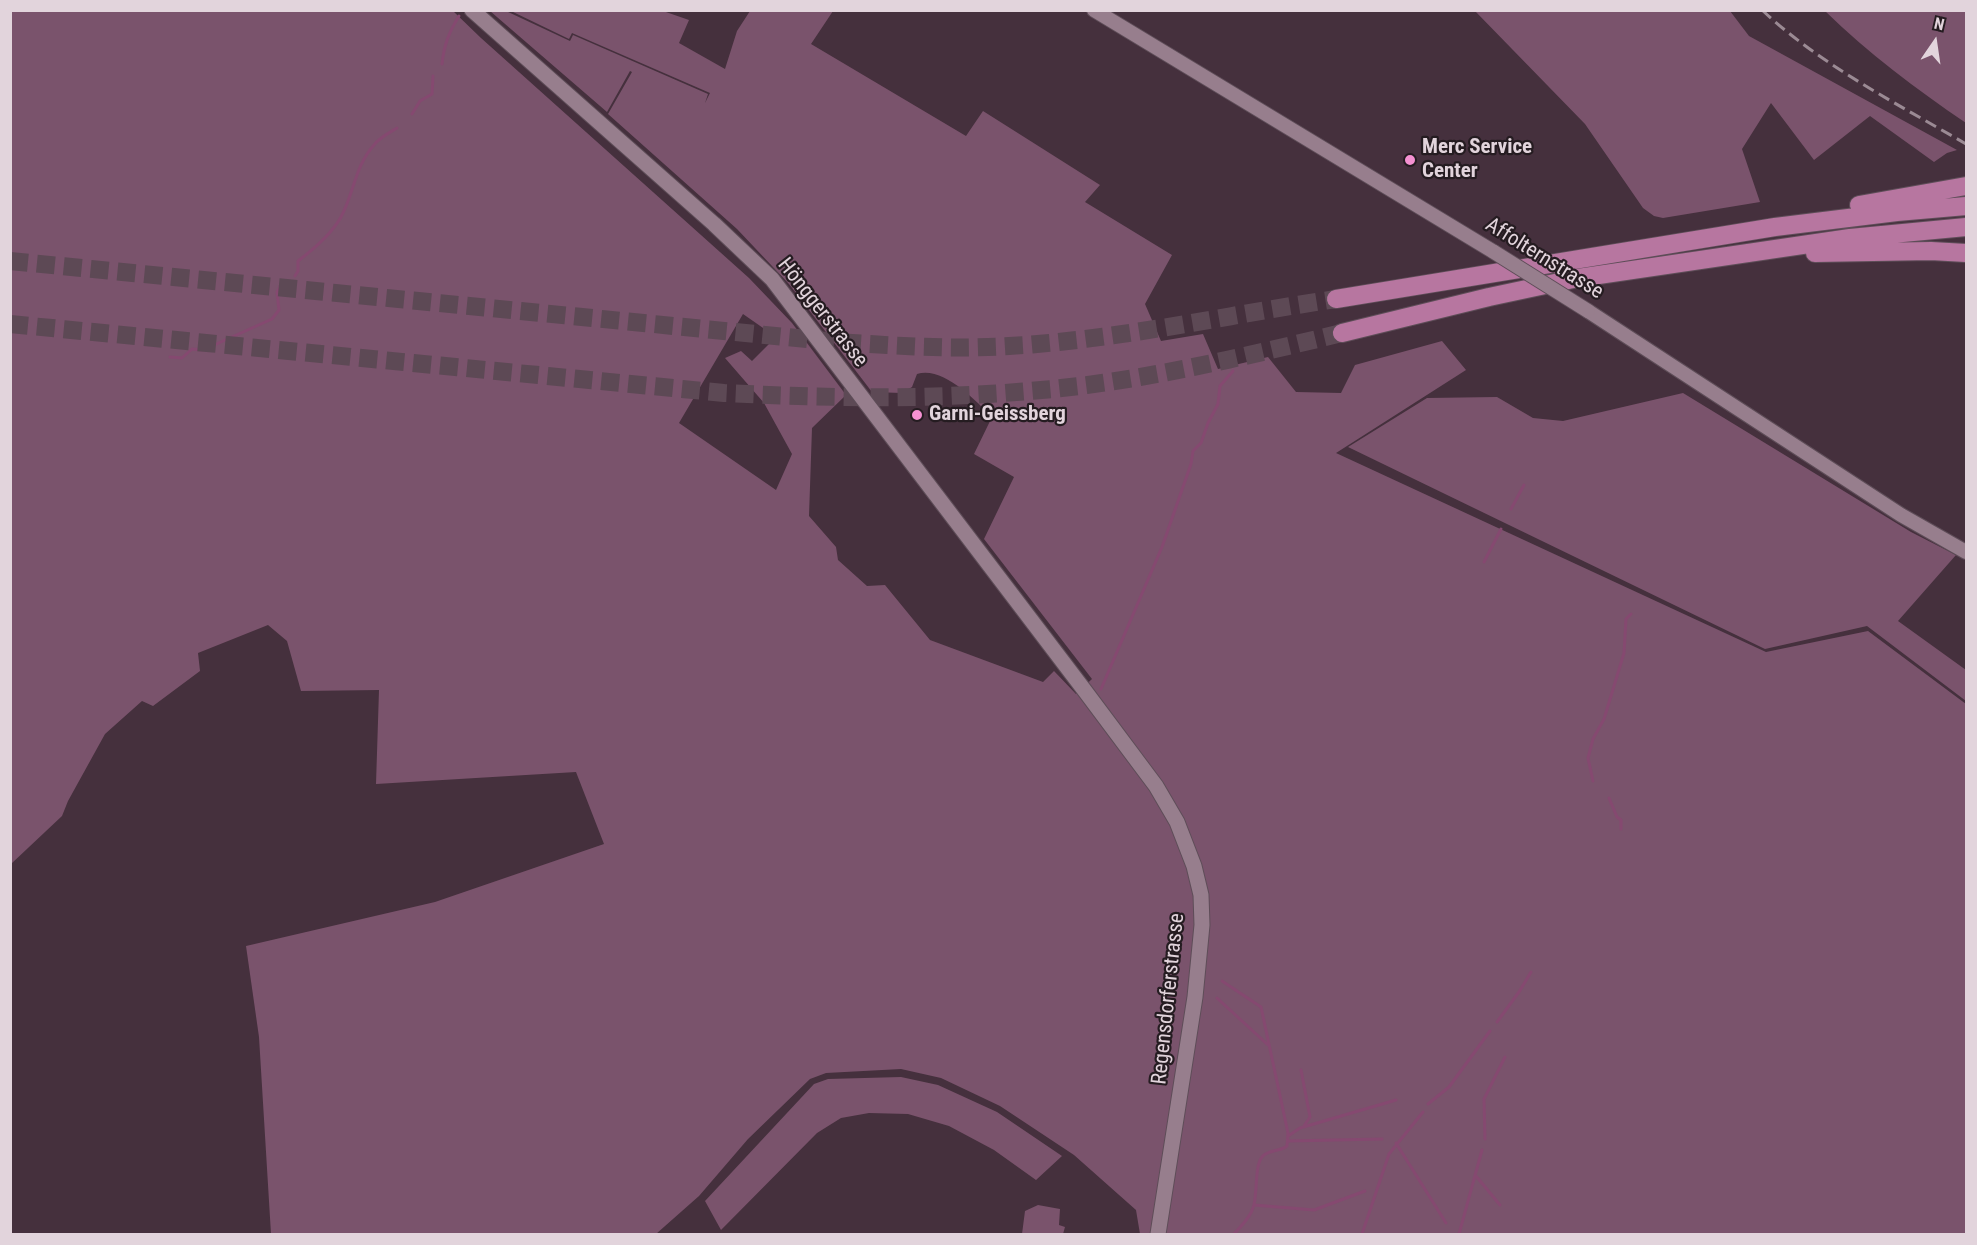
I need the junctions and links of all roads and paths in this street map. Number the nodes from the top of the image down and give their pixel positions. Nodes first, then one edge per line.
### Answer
1 (472, 10) edge
2 (1094, 10) edge
3 (1966, 186) edge
4 (1966, 206) edge
5 (1795, 224) junction
6 (1966, 227) edge
7 (1966, 252) edge
8 (1691, 261) junction
9 (1336, 299) tunnel mouth
10 (1342, 333) tunnel mouth
11 (1966, 552) edge
12 (1085, 691) joint
13 (1158, 1234) edge

1 - 12 main road, Hönggerstrasse
2 - 11 street, Affolternstrasse, bridge
3 - 5 highway
4 - 5 highway
5 - 9 highway
6 - 8 highway
7 - 8 highway
8 - 10 highway
12 - 13 main road, Regensdorferstrasse

